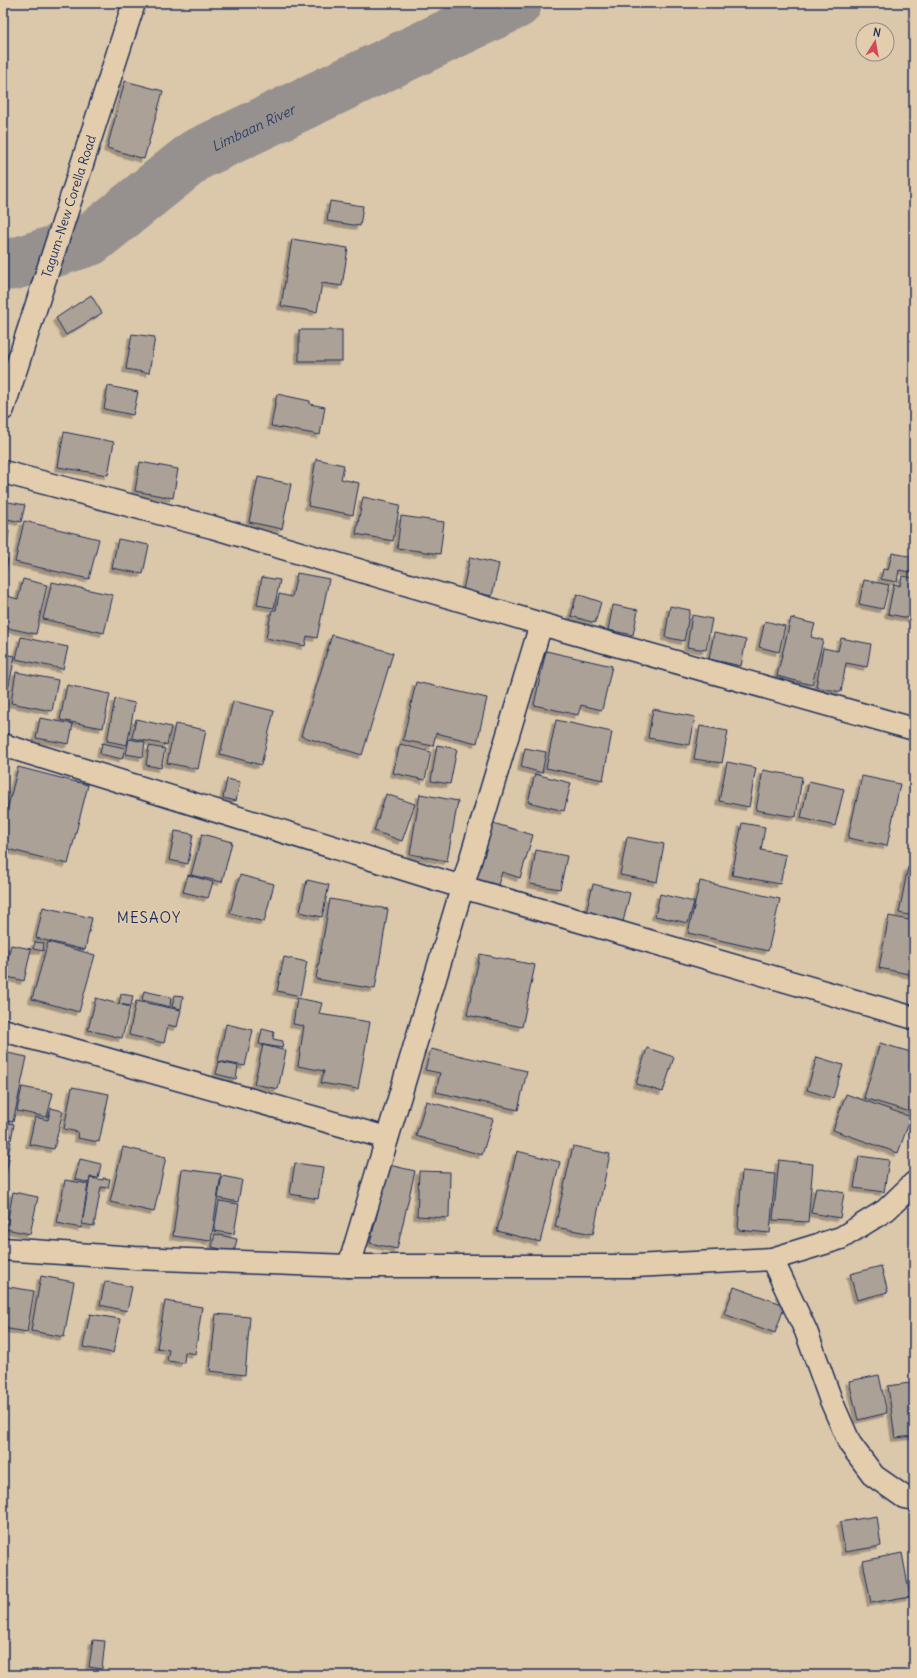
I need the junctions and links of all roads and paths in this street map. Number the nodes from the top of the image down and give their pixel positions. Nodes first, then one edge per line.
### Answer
1 (134, 3) edge
2 (3, 409) edge
3 (3, 472) edge
4 (542, 624) junction
5 (914, 729) edge
6 (3, 745) edge
7 (462, 888) junction
8 (914, 1018) edge
9 (3, 1030) edge
10 (387, 1138) junction
11 (914, 1183) edge
12 (3, 1249) edge
13 (772, 1259) junction
14 (349, 1266) junction
15 (914, 1499) edge

1 - 2 street, Tagum-New Corella Road
3 - 4 street
4 - 5 street
4 - 7 street
6 - 7 street
7 - 8 street
7 - 10 street
9 - 10 street
10 - 14 street
11 - 13 street
12 - 14 street
13 - 14 street
13 - 15 street

